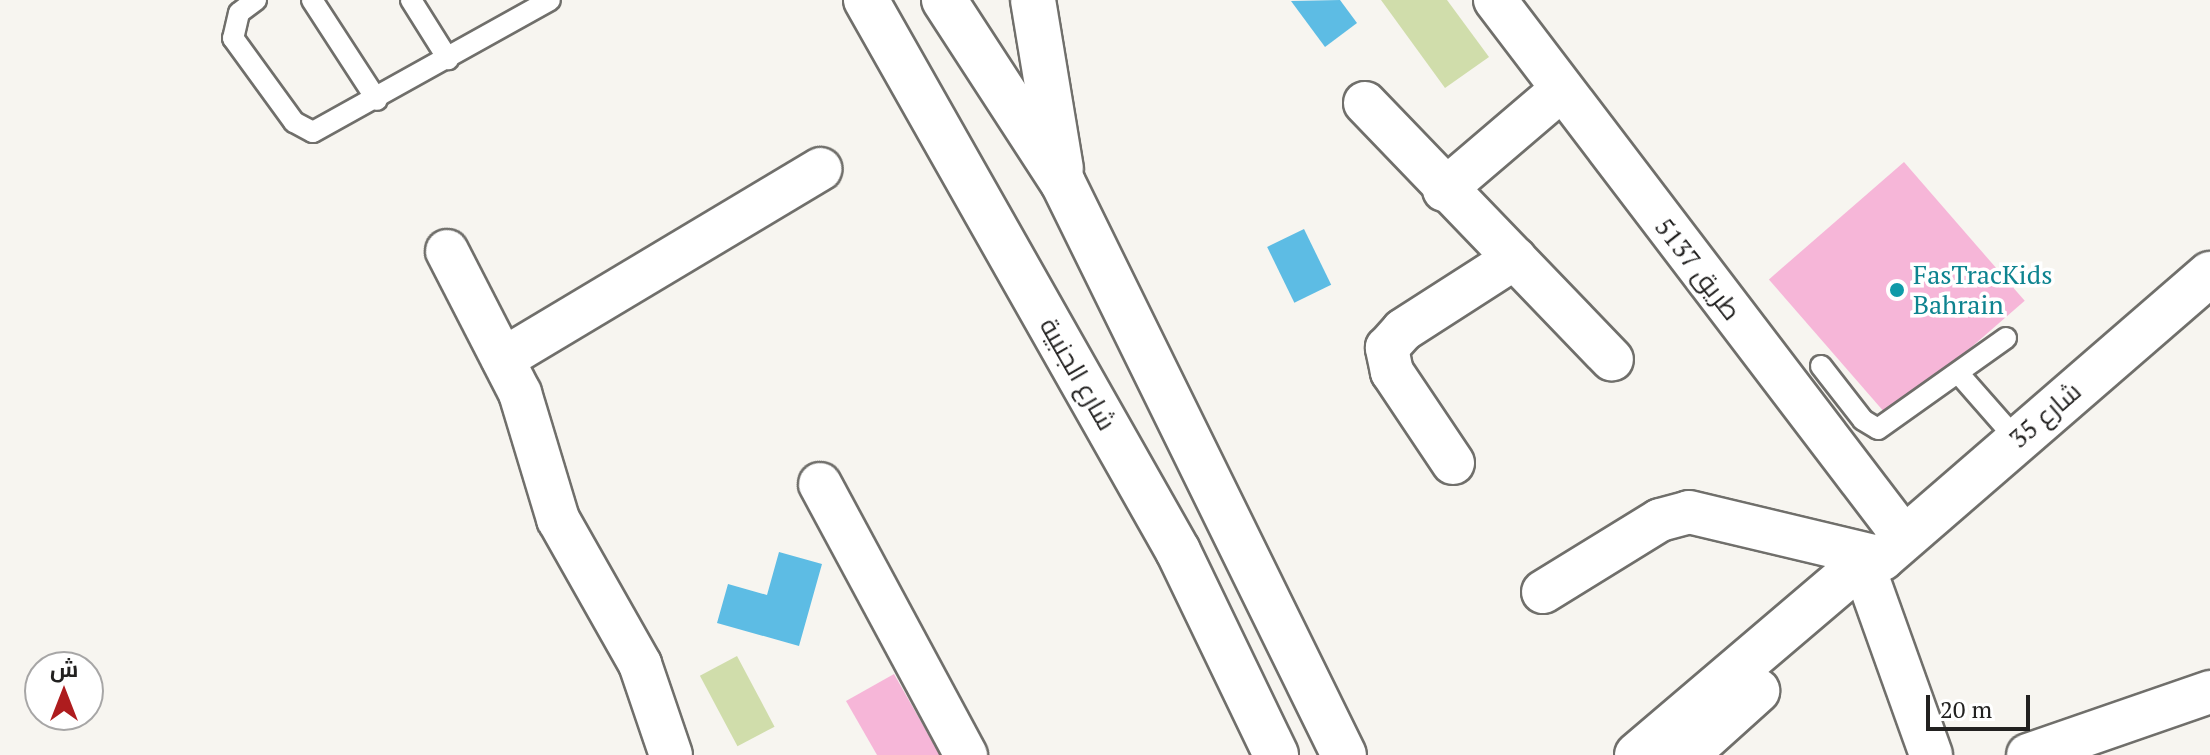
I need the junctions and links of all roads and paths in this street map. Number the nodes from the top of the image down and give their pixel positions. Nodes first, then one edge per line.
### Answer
1 (256, 0) edge
2 (312, 0) edge
3 (411, 0) edge
4 (550, 0) edge
5 (866, 0) edge
6 (944, 0) edge
7 (1033, 0) edge
8 (1495, 0) edge
9 (448, 59) junction
10 (1561, 90) junction
11 (377, 100) junction
12 (1365, 103) dead end
13 (821, 169) dead end
14 (1063, 183) junction
15 (1444, 190) junction
16 (447, 251) dead end
17 (1515, 258) junction
18 (2210, 274) edge
19 (2006, 338) dead end
20 (503, 359) junction
21 (1612, 360) dead end
22 (1821, 366) dead end
23 (1959, 374) junction
24 (2017, 440) junction
25 (1453, 463) dead end
26 (820, 484) dead end
27 (1885, 560) junction
28 (1543, 592) dead end
29 (2210, 692) edge
30 (1313, 696) junction
31 (671, 755) edge
32 (966, 755) edge
33 (1276, 755) edge
34 (1344, 755) edge
35 (1357, 755) edge
36 (1637, 755) edge
37 (1686, 755) edge
38 (1931, 755) edge
39 (2028, 755) edge

1 - 11 lane
2 - 11 lane
3 - 9 lane
4 - 9 lane
5 - 33 main road, شارع الجنبية
6 - 14 main road
7 - 14 main road
8 - 10 street, طريق 5137
9 - 11 lane
10 - 15 street
10 - 27 street, طريق 5137
12 - 15 street
13 - 20 street
14 - 30 main road
15 - 17 street
16 - 20 street
17 - 21 street
17 - 25 street
18 - 24 main road, شارع 35
19 - 23 lane
20 - 31 street
22 - 23 lane
23 - 24 lane
24 - 27 main road, شارع 35
26 - 32 street
27 - 28 street
27 - 36 main road, شارع 35
27 - 37 main road, شارع 35
27 - 38 street, طريق 5137
29 - 39 street
30 - 34 main road
30 - 35 main road

